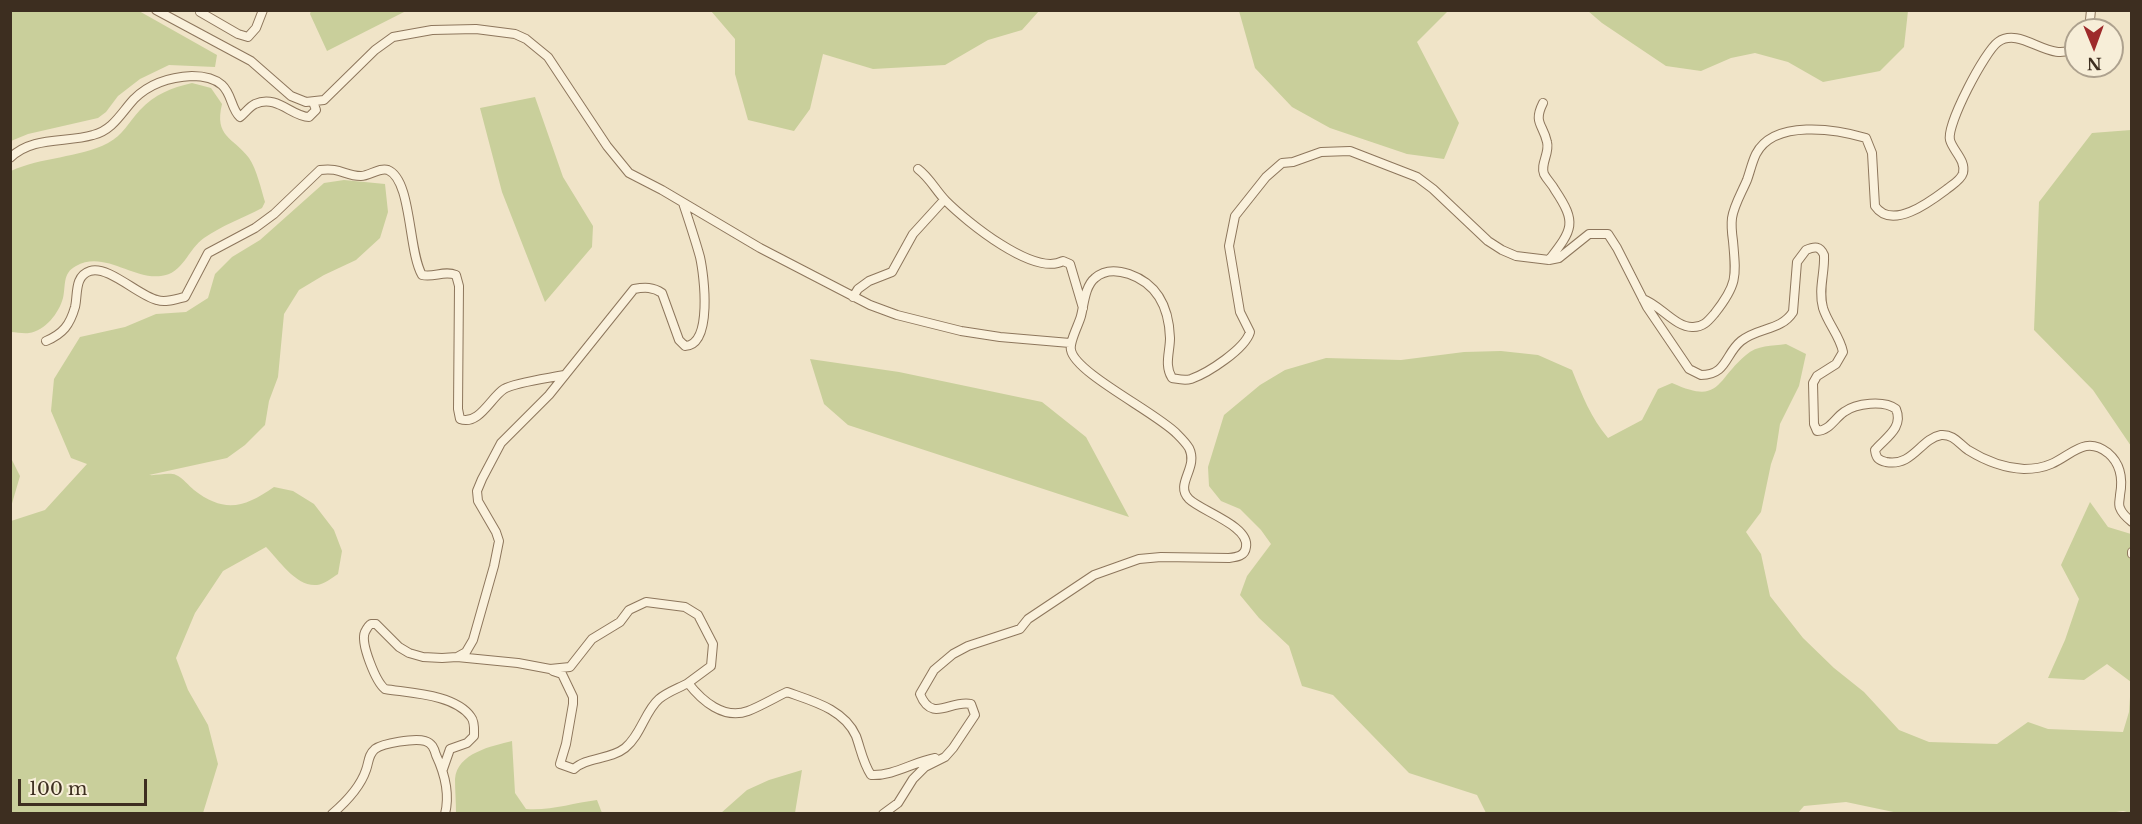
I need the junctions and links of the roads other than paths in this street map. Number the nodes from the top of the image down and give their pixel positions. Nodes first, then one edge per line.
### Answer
1 (156, 10) edge
2 (263, 10) edge
3 (200, 11) edge
4 (2064, 52) edge
5 (314, 102) junction
6 (1543, 103) dead end
7 (10, 158) edge
8 (918, 169) dead end
9 (944, 200) junction
10 (683, 203) junction
11 (1549, 260) junction
12 (854, 297) junction
13 (1642, 298) junction
14 (1083, 308) junction
15 (46, 341) dead end
16 (1070, 343) junction
17 (564, 375) junction
18 (2132, 522) edge
19 (457, 657) junction
20 (550, 669) junction
21 (688, 683) junction
22 (945, 757) junction
23 (443, 769) junction
24 (332, 813) edge
25 (445, 813) edge
26 (883, 813) edge

1 - 5 street
2 - 3 street
4 - 13 street
5 - 7 street
5 - 10 street
6 - 11 street
8 - 9 street
9 - 12 street
9 - 14 street
10 - 12 street
10 - 17 street
11 - 13 street
11 - 14 street
12 - 16 street
13 - 18 street
14 - 16 street
15 - 17 street
16 - 22 street
17 - 19 street
19 - 20 street
19 - 23 street
20 - 21 street
20 - 21 street
21 - 22 street
22 - 26 street
23 - 24 street
23 - 25 street

